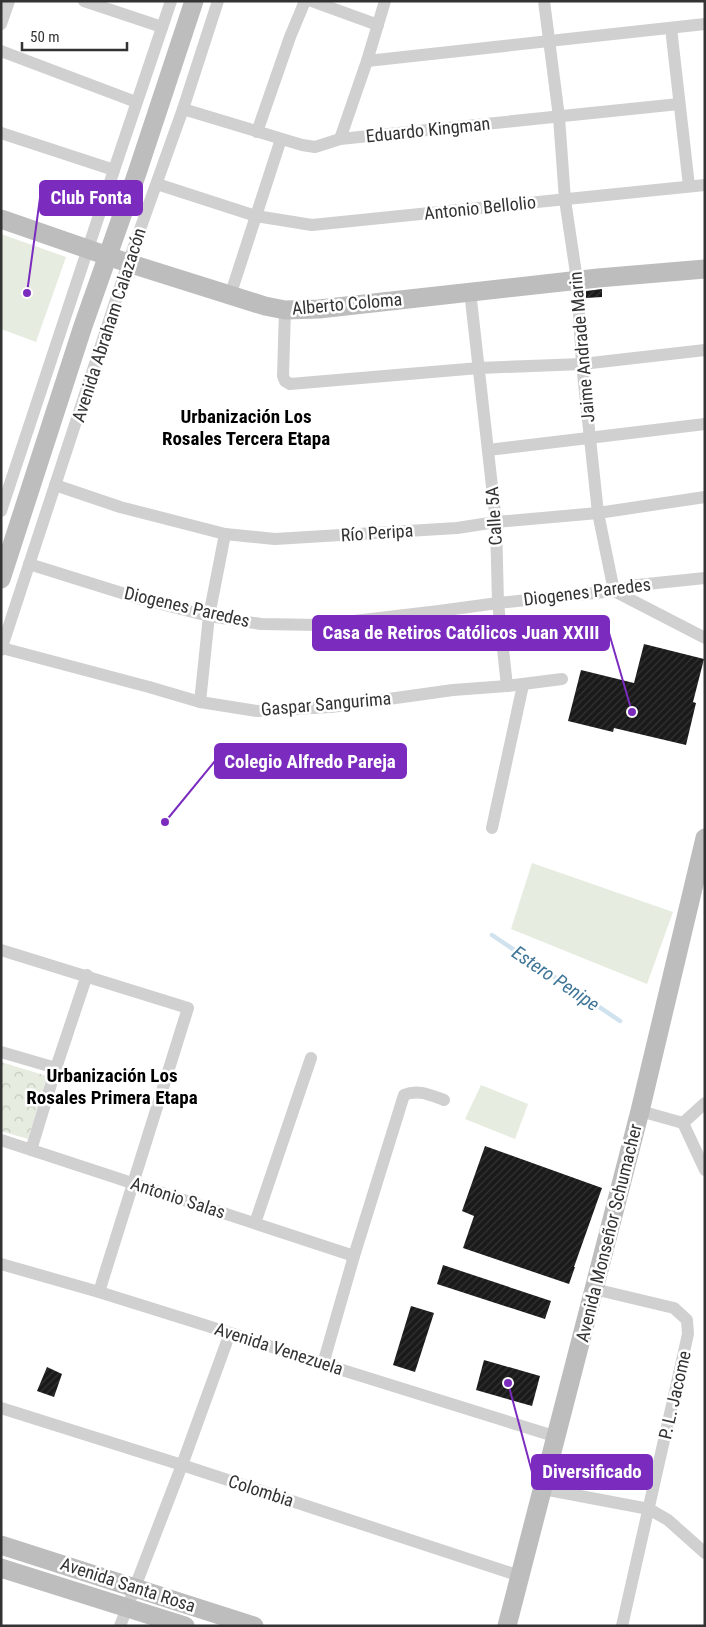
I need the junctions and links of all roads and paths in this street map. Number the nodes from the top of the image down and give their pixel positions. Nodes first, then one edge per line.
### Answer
1 (9, 1) edge
2 (84, 1) edge
3 (171, 1) edge
4 (194, 1) edge
5 (218, 1) edge
6 (305, 1) edge
7 (312, 1) edge
8 (386, 1) edge
9 (544, 1) edge
10 (1, 24) edge
11 (705, 24) edge
12 (378, 25) junction
13 (162, 27) junction
14 (671, 28) junction
15 (548, 41) junction
16 (1, 51) edge
17 (367, 61) junction
18 (136, 102) junction
19 (679, 104) junction
20 (183, 109) junction
21 (559, 117) junction
22 (257, 132) junction
23 (1, 133) edge
24 (340, 139) junction
25 (281, 140) junction
26 (114, 170) junction
27 (157, 184) junction
28 (705, 185) edge
29 (689, 186) junction
30 (565, 200) junction
31 (256, 216) junction
32 (1, 219) edge
33 (88, 250) junction
34 (106, 256) junction
35 (128, 263) junction
36 (705, 269) edge
37 (577, 280) junction
38 (470, 291) junction
39 (230, 296) junction
40 (285, 310) junction
41 (705, 350) edge
42 (582, 364) junction
43 (479, 368) junction
44 (705, 424) edge
45 (590, 438) junction
46 (488, 450) junction
47 (55, 485) junction
48 (705, 497) edge
49 (1, 511) edge
50 (598, 513) junction
51 (496, 522) junction
52 (225, 534) junction
53 (29, 564) junction
54 (705, 578) edge
55 (1, 579) edge
56 (614, 591) junction
57 (498, 602) junction
58 (209, 616) junction
59 (705, 638) edge
60 (2, 649) edge
61 (562, 679) dead end
62 (522, 685) junction
63 (507, 686) junction
64 (200, 702) junction
65 (492, 828) dead end
66 (705, 838) edge
67 (1, 950) edge
68 (87, 975) junction
69 (1, 1052) edge
70 (311, 1058) dead end
71 (56, 1068) junction
72 (444, 1100) dead end
73 (705, 1103) edge
74 (640, 1111) junction
75 (683, 1123) junction
76 (1, 1140) edge
77 (31, 1150) junction
78 (705, 1170) edge
79 (132, 1183) junction
80 (255, 1224) junction
81 (354, 1256) junction
82 (1, 1264) edge
83 (594, 1289) junction
84 (99, 1292) junction
85 (230, 1332) junction
86 (323, 1364) junction
87 (1, 1408) edge
88 (557, 1437) junction
89 (182, 1464) junction
90 (543, 1489) junction
91 (649, 1509) junction
92 (1, 1545) edge
93 (705, 1552) edge
94 (1, 1568) edge
95 (520, 1576) junction
96 (135, 1587) junction
97 (126, 1607) junction
98 (625, 1624) edge
99 (120, 1626) edge
100 (185, 1626) edge
101 (254, 1626) edge
102 (507, 1626) edge

1 - 10 street
2 - 13 street
3 - 13 street
4 - 34 street, Avenida Abraham Calazacón
5 - 20 street, Avenida Abraham Calazacón
6 - 22 street
7 - 12 street
8 - 12 street
9 - 15 street, Jaime Andrade Marin
11 - 14 street
12 - 17 street
13 - 18 street
14 - 15 street
14 - 19 street
15 - 17 street
15 - 21 street, Jaime Andrade Marin
16 - 18 street
17 - 24 street
18 - 26 street
19 - 21 street, Eduardo Kingman
19 - 29 street
20 - 22 street, Eduardo Kingman
20 - 27 street, Avenida Abraham Calazacón
21 - 24 street, Eduardo Kingman
21 - 30 street, Jaime Andrade Marin
22 - 25 street, Eduardo Kingman
23 - 26 street
24 - 25 street, Eduardo Kingman
25 - 31 street
26 - 33 street
27 - 31 street, Antonio Bellolio
27 - 35 street, Avenida Abraham Calazacón
28 - 29 street, Antonio Bellolio
29 - 30 street, Antonio Bellolio
30 - 31 street, Antonio Bellolio
30 - 37 street, Jaime Andrade Marin
31 - 39 street
32 - 33 street, Alberto Coloma
33 - 34 street, Alberto Coloma
33 - 49 street
34 - 35 street, Alberto Coloma
34 - 55 street, Avenida Abraham Calazacón
35 - 39 street, Alberto Coloma
35 - 47 street, Avenida Abraham Calazacón
36 - 37 street, Alberto Coloma
37 - 38 street, Alberto Coloma
37 - 42 street, Jaime Andrade Marin
38 - 40 street, Alberto Coloma
38 - 43 street, Calle 5A
39 - 40 street, Alberto Coloma
40 - 43 street
41 - 42 street
42 - 43 street
42 - 45 street, Jaime Andrade Marin
43 - 46 street, Calle 5A
44 - 45 street
45 - 46 street
45 - 50 street, Jaime Andrade Marin
46 - 51 street, Calle 5A
47 - 52 street, Río Peripa
47 - 53 street, Avenida Abraham Calazacón
48 - 50 street, Río Peripa
50 - 51 street, Río Peripa
50 - 56 street, Jaime Andrade Marin
51 - 52 street, Río Peripa
51 - 57 street, Calle 5A
52 - 58 street
53 - 58 street, Diogenes Paredes
53 - 60 street, Avenida Abraham Calazacón
54 - 56 street, Diogenes Paredes
56 - 57 street, Diogenes Paredes
56 - 59 street
57 - 58 street, Diogenes Paredes
57 - 63 street, Calle 5A
58 - 64 street
60 - 64 street, Gaspar Sangurima
61 - 62 street
62 - 63 street
62 - 65 street
63 - 64 street, Gaspar Sangurima
66 - 74 street, Avenida Monseñor Schumacher
67 - 68 street
68 - 71 street
68 - 79 street
69 - 71 street
70 - 80 street
71 - 77 street
72 - 81 street
73 - 75 street
74 - 75 street
74 - 83 street, Avenida Monseñor Schumacher
75 - 78 street
76 - 77 street, Antonio Salas
77 - 79 street, Antonio Salas
79 - 80 street, Antonio Salas
79 - 84 street
80 - 81 street, Antonio Salas
81 - 86 street
82 - 84 street, Avenida Venezuela
83 - 88 street, Avenida Monseñor Schumacher
83 - 91 street, P. L. Jacome
84 - 85 street, Avenida Venezuela
85 - 86 street, Avenida Venezuela
85 - 89 street
86 - 88 street, Avenida Venezuela
87 - 89 street, Colombia
88 - 90 street, Avenida Monseñor Schumacher
89 - 95 street, Colombia
89 - 96 street
90 - 91 street
90 - 95 street, Avenida Monseñor Schumacher
91 - 93 street
91 - 98 street, P. L. Jacome
92 - 96 street, Avenida Santa Rosa
94 - 97 street, Avenida Santa Rosa
95 - 102 street, Avenida Monseñor Schumacher
96 - 97 street
96 - 101 street, Avenida Santa Rosa
97 - 99 street
97 - 100 street, Avenida Santa Rosa

